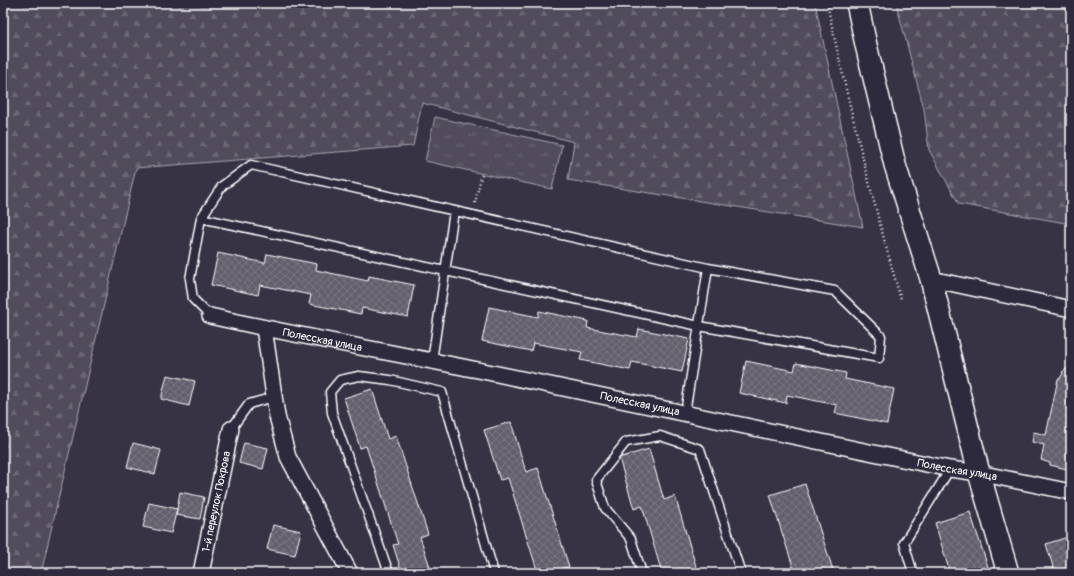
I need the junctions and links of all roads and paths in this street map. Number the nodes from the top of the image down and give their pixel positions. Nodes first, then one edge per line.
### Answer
1 (827, 3) edge
2 (857, 3) edge
3 (482, 173) dead end
4 (454, 211) junction
5 (473, 215) junction
6 (201, 218) junction
7 (708, 268) junction
8 (446, 270) junction
9 (931, 279) junction
10 (901, 300) dead end
11 (1071, 310) edge
12 (210, 316) joint
13 (699, 326) junction
14 (264, 328) junction
15 (432, 361) junction
16 (274, 397) junction
17 (685, 413) junction
18 (231, 430) joint
19 (950, 469) junction
20 (979, 473) junction
21 (1071, 492) edge
22 (201, 573) edge
23 (350, 573) edge
24 (389, 573) edge
25 (494, 573) edge
26 (642, 573) edge
27 (741, 573) edge
28 (913, 573) edge
29 (1008, 573) edge

1 - 10 path
2 - 9 street
3 - 5 path
4 - 5 lane
4 - 6 lane
4 - 8 lane
5 - 7 lane
6 - 8 lane
6 - 12 lane
7 - 13 lane
7 - 13 lane
8 - 13 lane
8 - 15 lane
9 - 11 street
9 - 20 street
12 - 14 street, Полесская улица
13 - 17 lane
14 - 15 street, Полесская улица
14 - 16 street
15 - 17 street, Полесская улица
16 - 18 lane
16 - 23 street
17 - 19 street, Полесская улица
18 - 22 street, 1-й переулок Покрова
19 - 20 street, Полесская улица
19 - 28 lane
20 - 21 street, Полесская улица
20 - 29 street
24 - 25 lane
26 - 27 lane

